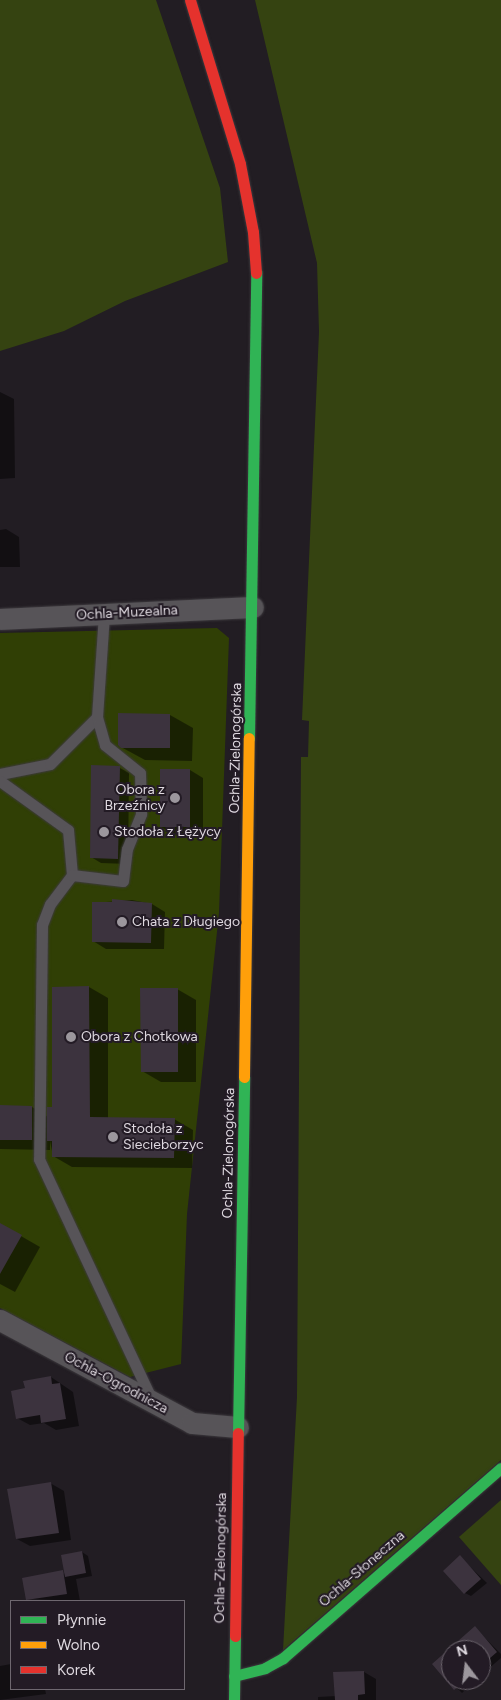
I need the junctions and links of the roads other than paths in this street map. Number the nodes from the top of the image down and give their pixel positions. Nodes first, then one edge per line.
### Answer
1 (190, 0) edge
2 (253, 606) junction
3 (104, 615) junction
4 (0, 619) edge
5 (97, 717) junction
6 (0, 774) edge
7 (0, 782) edge
8 (72, 875) junction
9 (0, 1320) edge
10 (153, 1403) junction
11 (238, 1427) junction
12 (501, 1468) edge
13 (234, 1676) junction
14 (234, 1700) edge

1 - 2 street, Ochla-Zielonogórska
2 - 3 street, Ochla-Muzealna
2 - 11 street, Ochla-Zielonogórska
3 - 4 street, Ochla-Muzealna
3 - 5 lane
5 - 6 lane
5 - 8 lane
7 - 8 lane
8 - 10 lane
9 - 10 street, Ochla-Ogrodnicza
10 - 11 street, Ochla-Ogrodnicza
11 - 13 street, Ochla-Zielonogórska
12 - 13 street, Ochla-Słoneczna
13 - 14 street, Ochla-Zielonogórska

